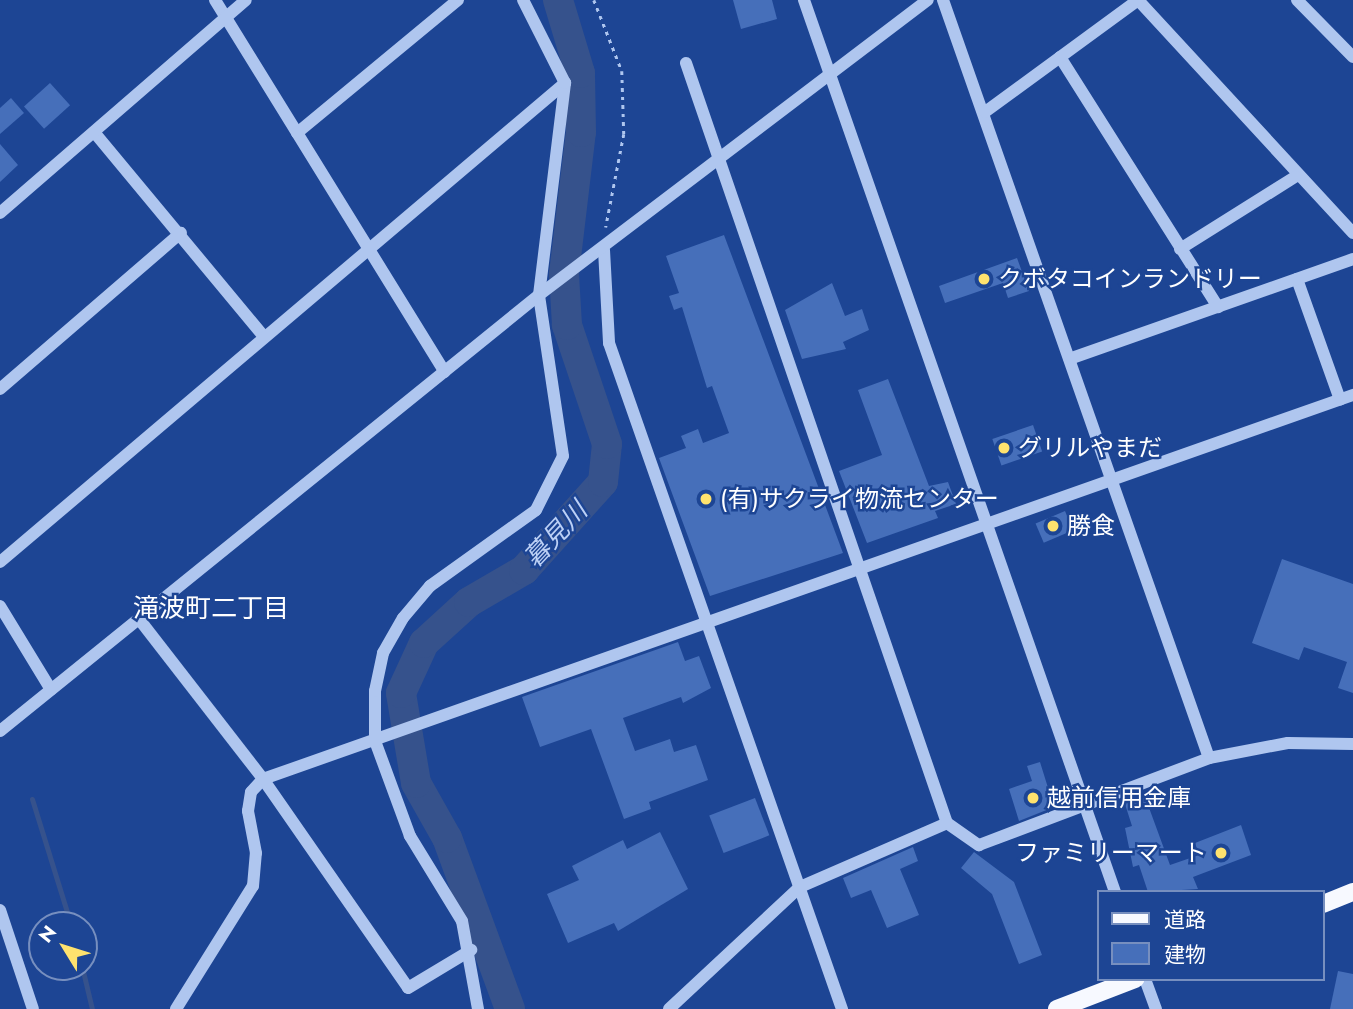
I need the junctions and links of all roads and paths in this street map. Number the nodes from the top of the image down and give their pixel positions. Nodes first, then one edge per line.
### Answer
1 (215, 0) edge
2 (246, 0) edge
3 (458, 0) edge
4 (523, 0) edge
5 (594, 0) edge
6 (804, 0) edge
7 (928, 0) edge
8 (943, 0) edge
9 (1138, 0) edge
10 (1297, 0) edge
11 (226, 17) junction
12 (1060, 57) junction
13 (1353, 57) edge
14 (686, 63) dead end
15 (830, 77) junction
16 (565, 83) junction
17 (985, 112) junction
18 (94, 132) junction
19 (297, 132) junction
20 (721, 160) junction
21 (1295, 177) junction
22 (0, 213) edge
23 (181, 233) junction
24 (1353, 233) edge
25 (1180, 249) junction
26 (372, 253) junction
27 (600, 253) junction
28 (1353, 259) edge
29 (1297, 279) junction
30 (539, 295) junction
31 (1218, 307) junction
32 (264, 337) junction
33 (1072, 358) junction
34 (445, 372) junction
35 (0, 389) edge
36 (1347, 397) edge
37 (1112, 479) junction
38 (986, 523) junction
39 (0, 562) edge
40 (862, 567) junction
41 (0, 606) edge
42 (139, 619) junction
43 (709, 621) junction
44 (51, 690) junction
45 (0, 731) edge
46 (375, 741) junction
47 (1353, 744) edge
48 (1209, 758) junction
49 (263, 779) junction
50 (1087, 808) junction
51 (947, 823) junction
52 (800, 887) junction
53 (1114, 890) edge
54 (1353, 892) edge
55 (1325, 903) edge
56 (0, 910) edge
57 (4, 932) edge
58 (471, 950) junction
59 (1130, 981) edge
60 (1146, 981) edge
61 (33, 1009) edge
62 (176, 1009) edge
63 (478, 1009) edge
64 (669, 1009) edge
65 (842, 1009) edge
66 (1057, 1009) edge
67 (1156, 1009) edge

1 - 11 street
2 - 11 street
3 - 19 street
4 - 16 street
5 - 27 path
6 - 15 street
7 - 15 street
8 - 17 street
9 - 12 street
9 - 21 street
10 - 13 street
11 - 18 street
11 - 19 street
12 - 17 street
12 - 25 street
14 - 20 street
15 - 20 street
15 - 38 street
16 - 26 street
16 - 30 street
17 - 33 street
18 - 22 street
18 - 23 street
19 - 26 street
20 - 27 street
20 - 40 street
21 - 24 street
21 - 25 street
23 - 32 street
23 - 35 street
25 - 31 street
26 - 32 street
26 - 34 street
27 - 30 street
27 - 43 street
28 - 29 street
29 - 31 street
29 - 36 street
30 - 34 street
30 - 46 street
31 - 33 street
32 - 39 street
33 - 37 street
34 - 42 street
36 - 37 street
37 - 38 street
37 - 48 street
38 - 40 street
38 - 50 street
40 - 43 street
40 - 51 street
41 - 44 street
42 - 44 street
42 - 49 street
43 - 46 street
43 - 52 street
44 - 45 street
46 - 49 street
46 - 58 street
47 - 48 street
48 - 50 street
49 - 58 street
49 - 62 street
50 - 51 street
50 - 53 street
51 - 52 street
52 - 64 street
52 - 65 street
54 - 55 main road
56 - 57 street
57 - 61 street
58 - 63 street
59 - 66 main road
60 - 67 street

